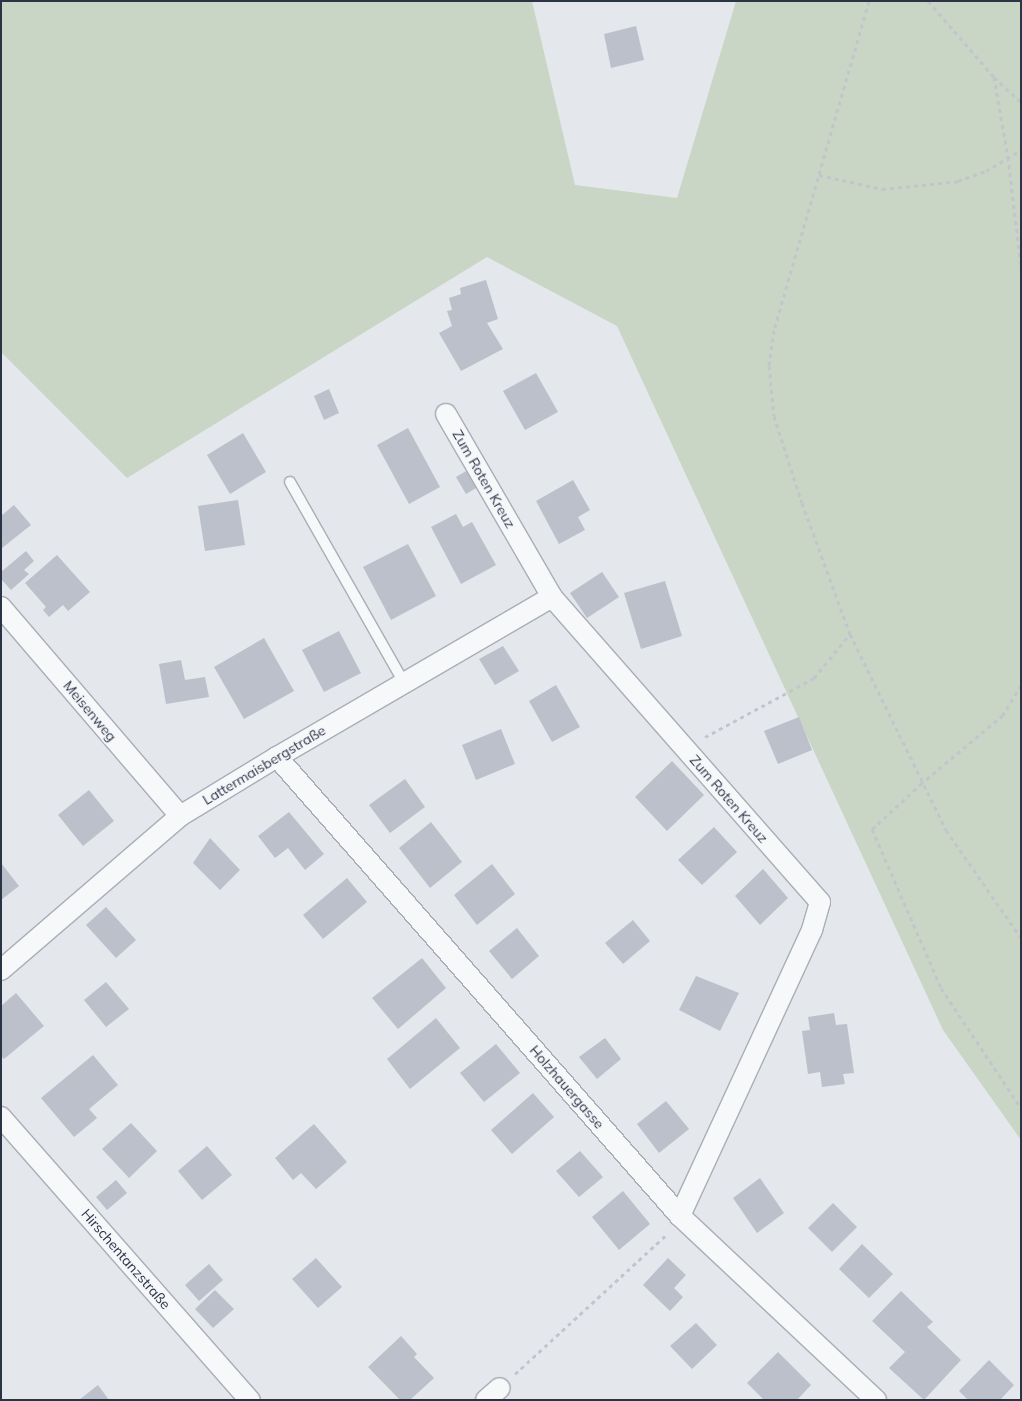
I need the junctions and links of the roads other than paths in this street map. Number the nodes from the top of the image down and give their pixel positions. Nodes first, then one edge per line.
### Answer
1 (446, 414) dead end
2 (290, 482) dead end
3 (552, 598) junction
4 (1, 607) edge
5 (404, 683) junction
6 (276, 757) junction
7 (180, 816) junction
8 (1, 970) edge
9 (1, 1117) edge
10 (680, 1216) junction
11 (250, 1400) edge
12 (876, 1400) edge

1 - 3 street, Zum Roten Kreuz
2 - 5 lane
3 - 5 street, Lattermaisbergstraße
3 - 10 street, Zum Roten Kreuz
4 - 7 street, Meisenweg
5 - 6 street, Lattermaisbergstraße
6 - 7 street, Lattermaisbergstraße
6 - 10 street, Holzhauergasse
7 - 8 street, Lattermaisbergstraße
9 - 11 street, Hirschentanzstraße
10 - 12 street, Holzhauergasse

